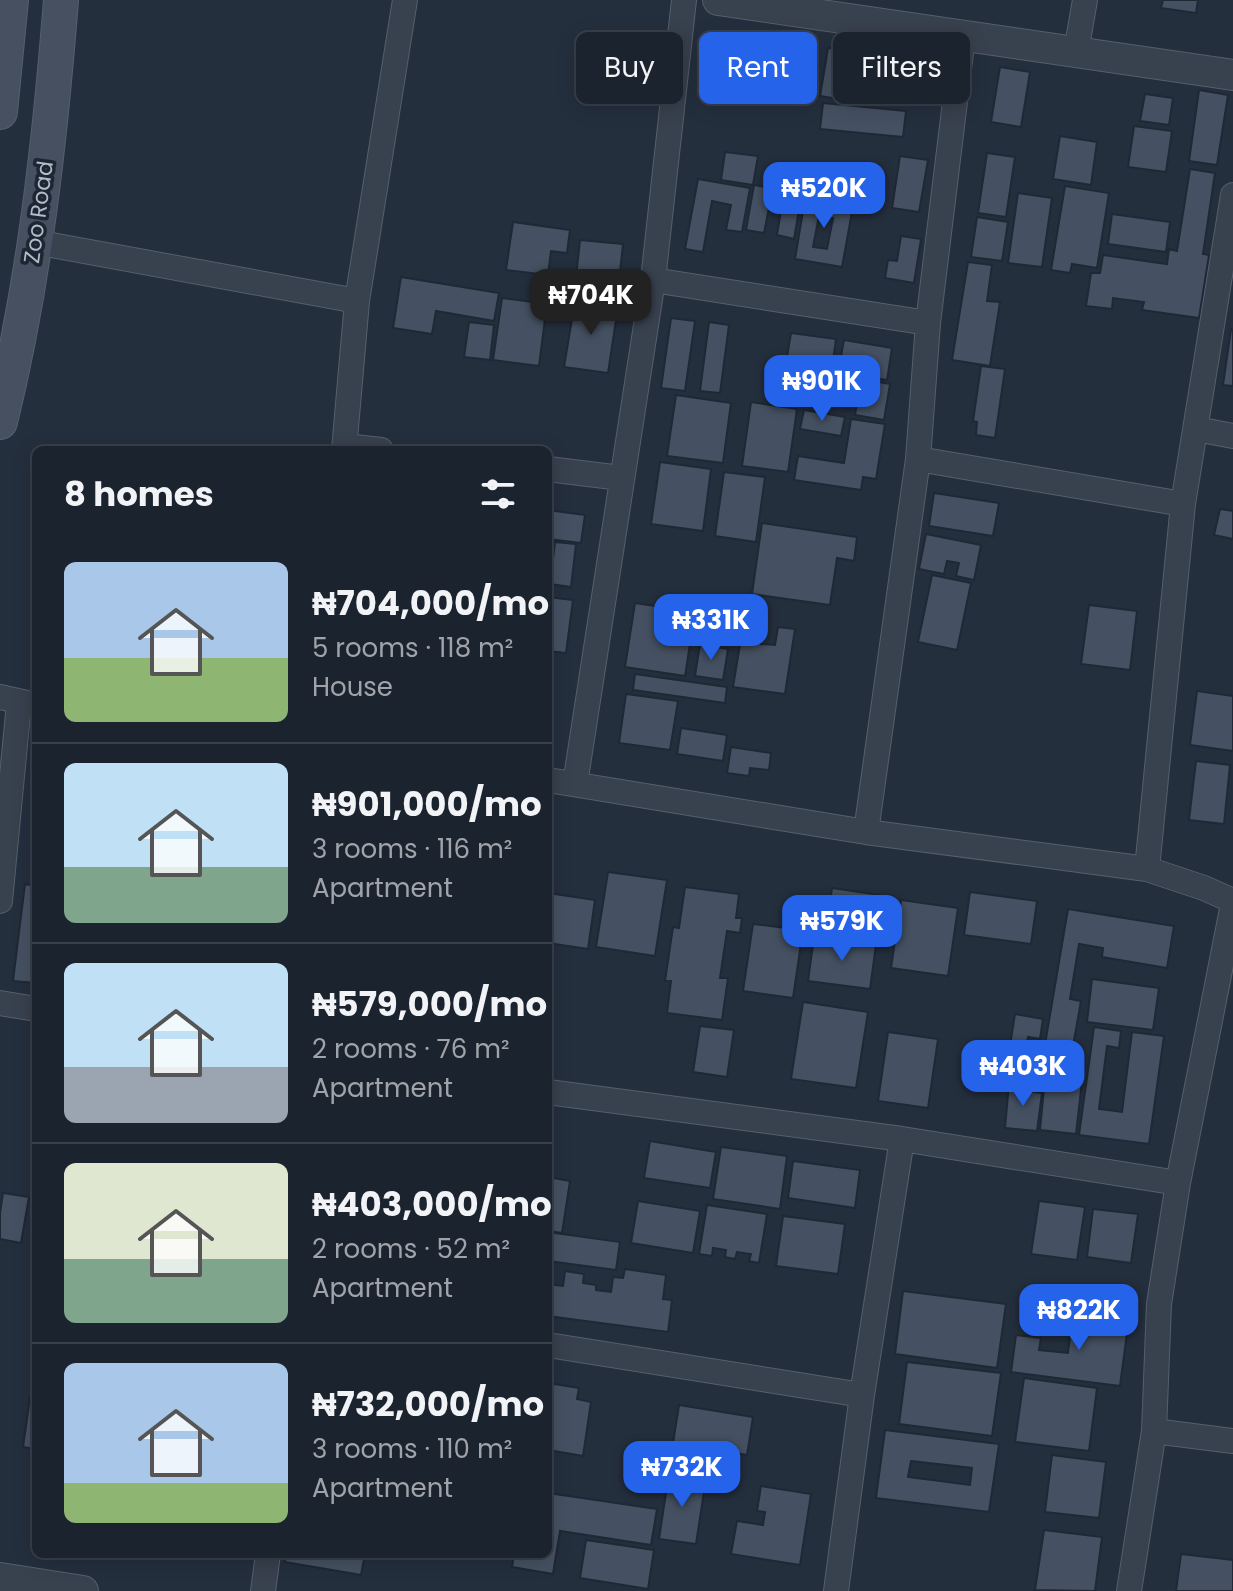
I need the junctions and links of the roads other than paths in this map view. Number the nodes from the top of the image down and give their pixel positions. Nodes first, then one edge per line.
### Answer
1 (11, 0) edge
2 (61, 0) edge
3 (405, 0) edge
4 (684, 0) edge
5 (718, 0) edge
6 (1085, 0) edge
7 (786, 5) edge
8 (940, 32) edge
9 (970, 37) edge
10 (1076, 52) junction
11 (1233, 75) edge
12 (955, 104) edge
13 (0, 112) edge
14 (1233, 195) edge
15 (35, 242) junction
16 (653, 280) junction
17 (357, 301) junction
18 (928, 323) junction
19 (0, 422) edge
20 (1196, 429) junction
21 (1233, 436) edge
22 (345, 446) edge
23 (918, 459) junction
24 (552, 469) edge
25 (621, 478) junction
26 (1183, 504) junction
27 (18, 702) edge
28 (552, 781) edge
29 (575, 784) junction
30 (866, 832) junction
31 (1147, 869) junction
32 (0, 901) edge
33 (1233, 903) edge
34 (0, 1003) edge
35 (32, 1008) edge
36 (552, 1093) edge
37 (902, 1139) junction
38 (1178, 1183) junction
39 (552, 1346) edge
40 (862, 1395) junction
41 (1154, 1431) junction
42 (1233, 1441) edge
43 (267, 1558) edge
44 (0, 1578) edge
45 (83, 1591) edge
46 (263, 1591) edge
47 (836, 1591) edge
48 (1129, 1591) edge

1 - 13 main road
2 - 15 main road, Zoo Road
3 - 17 street
4 - 16 street
5 - 7 street
6 - 10 street
7 - 8 street
9 - 10 street
10 - 11 street
12 - 18 street
14 - 20 street
15 - 17 street
15 - 19 main road, Zoo Road
16 - 18 street
16 - 25 street
17 - 22 street
18 - 23 street
20 - 21 street
20 - 26 street
23 - 26 street
23 - 30 street
24 - 25 street
25 - 29 street
26 - 31 street
27 - 32 street
28 - 29 street
29 - 30 street
30 - 31 street
31 - 33 street
33 - 38 street
34 - 35 street
36 - 37 street
37 - 38 street
37 - 40 street
38 - 41 street
39 - 40 street
40 - 47 street
41 - 42 street
41 - 48 street
43 - 46 street
44 - 45 street

